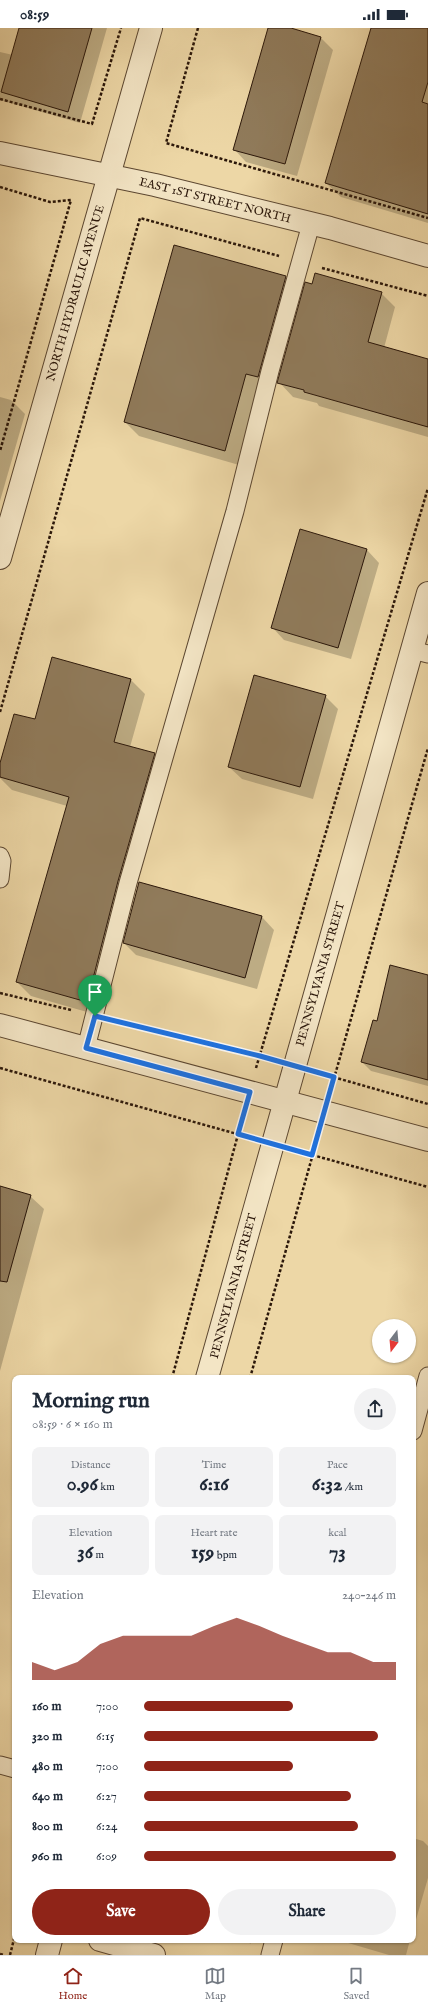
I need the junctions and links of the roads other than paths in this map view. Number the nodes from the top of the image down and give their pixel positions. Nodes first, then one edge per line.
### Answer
1 (151, 28) edge
2 (0, 153) edge
3 (108, 175) junction
4 (311, 224) junction
5 (428, 256) edge
6 (0, 558) edge
7 (428, 593) edge
8 (420, 652) edge
9 (0, 856) edge
10 (0, 879) edge
11 (0, 1025) edge
12 (86, 1048) junction
13 (284, 1101) junction
14 (428, 1140) edge
15 (208, 1375) edge
16 (428, 1376) edge
17 (416, 1420) edge
18 (0, 1765) edge
19 (12, 1768) edge
20 (50, 1943) edge
21 (111, 1943) edge
22 (273, 1943) edge
23 (46, 1955) edge
24 (154, 1955) edge
25 (270, 1955) edge

1 - 3 street, NORTH HYDRAULIC AVENUE
2 - 3 street, EAST 1ST STREET NORTH
3 - 4 street, EAST 1ST STREET NORTH
3 - 6 street, NORTH HYDRAULIC AVENUE
4 - 5 street, EAST 1ST STREET NORTH
4 - 12 lane
7 - 8 street, PENNSYLVANIA STREET
8 - 13 street, PENNSYLVANIA STREET
9 - 10 lane
11 - 12 street
12 - 13 street
13 - 14 street
13 - 15 street, PENNSYLVANIA STREET
16 - 17 lane
18 - 19 lane
20 - 23 street
21 - 24 street
22 - 25 lane

